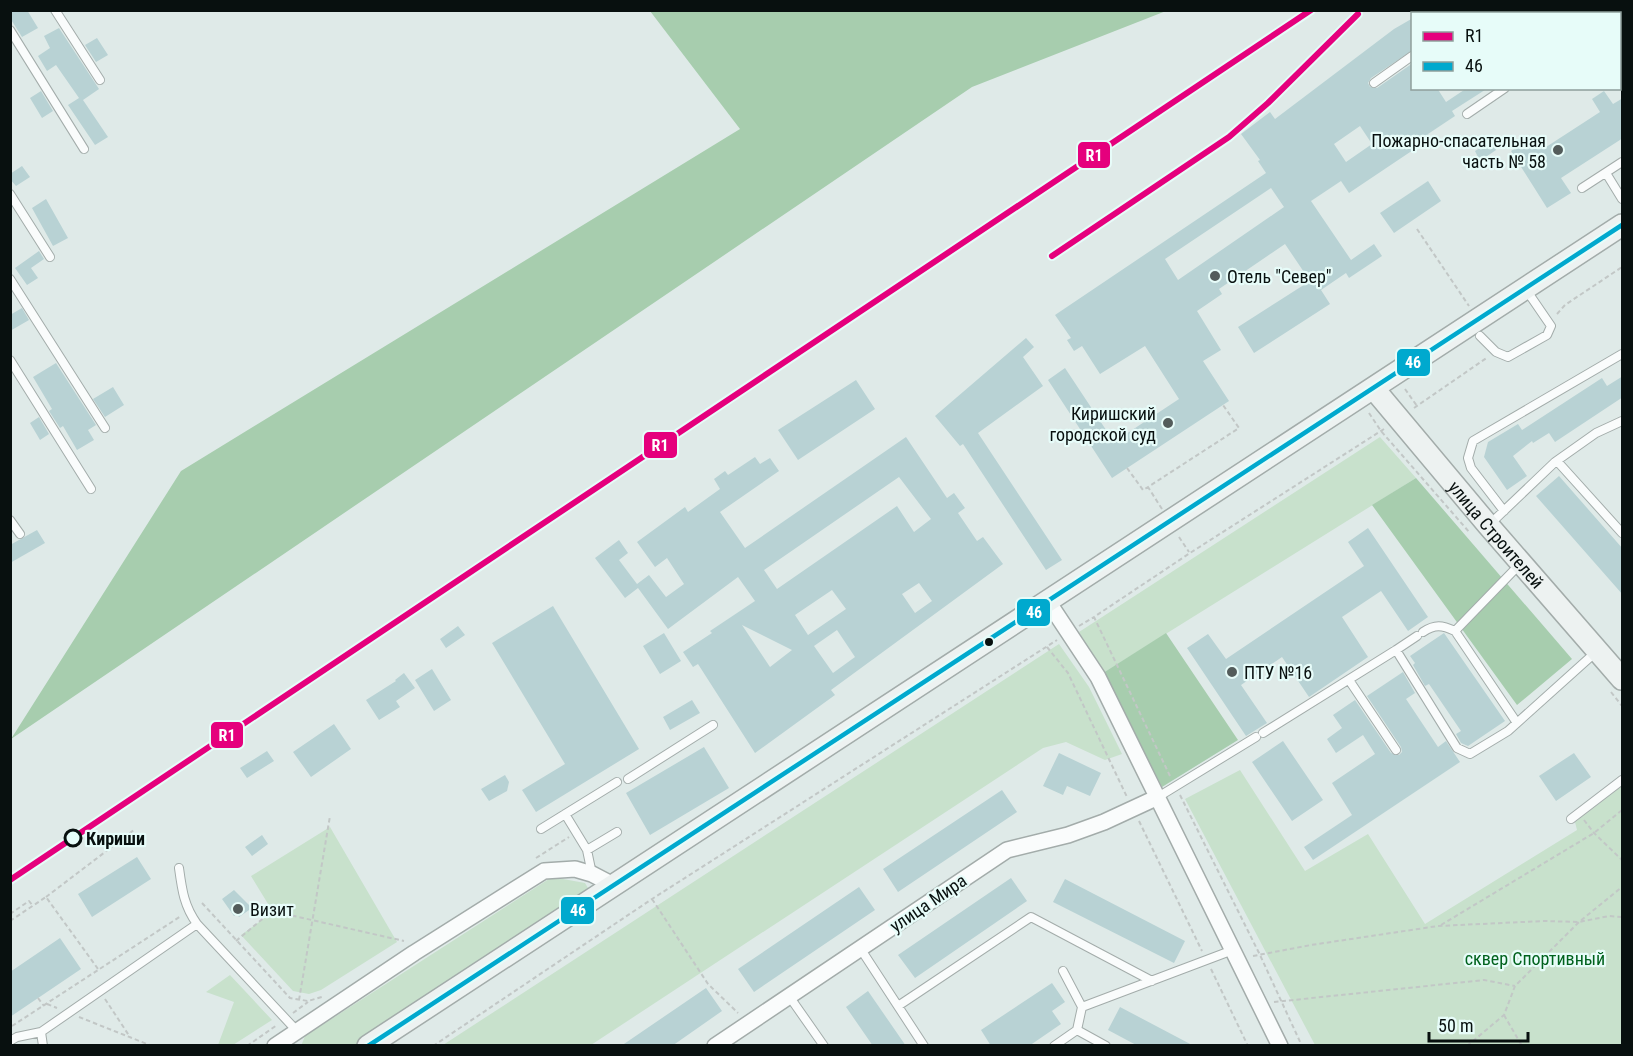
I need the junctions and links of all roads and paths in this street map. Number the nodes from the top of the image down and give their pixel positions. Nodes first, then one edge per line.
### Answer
1 (55, 10) edge
2 (10, 30) edge
3 (1411, 57) edge
4 (100, 80) dead end
5 (1374, 83) dead end
6 (1502, 90) edge
7 (1467, 114) dead end
8 (84, 149) dead end
9 (1623, 162) edge
10 (1606, 173) junction
11 (1582, 189) dead end
12 (10, 195) edge
13 (1623, 199) edge
14 (1623, 225) edge
15 (1417, 229) dead end
16 (1623, 242) edge
17 (50, 257) dead end
18 (1623, 267) edge
19 (10, 279) edge
20 (1529, 295) junction
21 (1471, 308) dead end
22 (1551, 326) junction
23 (1480, 336) junction
24 (1496, 352) junction
25 (1623, 354) edge
26 (10, 360) edge
27 (20, 374) junction
28 (10, 380) edge
29 (1378, 395) junction
30 (1223, 405) dead end
31 (1417, 406) dead end
32 (1623, 421) edge
33 (105, 428) dead end
34 (1381, 431) dead end
35 (1557, 461) junction
36 (1127, 468) dead end
37 (1148, 487) junction
38 (91, 489) dead end
39 (1161, 508) dead end
40 (1504, 511) junction
41 (10, 520) edge
42 (1488, 525) junction
43 (1623, 533) edge
44 (20, 534) dead end
45 (1521, 563) junction
46 (1052, 608) junction
47 (1455, 632) junction
48 (1396, 650) junction
49 (1598, 650) junction
50 (1623, 679) edge
51 (1348, 680) junction
52 (1517, 723) junction
53 (713, 725) dead end
54 (1396, 750) dead end
55 (628, 779) dead end
56 (1623, 780) edge
57 (617, 782) dead end
58 (1176, 787) junction
59 (1158, 797) junction
60 (1133, 809) junction
61 (1623, 810) edge
62 (1579, 813) junction
63 (565, 814) junction
64 (330, 816) dead end
65 (1571, 819) dead end
66 (541, 829) dead end
67 (134, 830) dead end
68 (617, 832) dead end
69 (576, 833) junction
70 (1594, 833) junction
71 (587, 850) junction
72 (536, 858) dead end
73 (1623, 860) edge
74 (179, 868) dead end
75 (592, 874) junction
76 (1623, 887) edge
77 (616, 889) junction
78 (46, 897) junction
79 (652, 899) junction
80 (202, 903) dead end
81 (33, 906) junction
82 (189, 913) junction
83 (10, 914) edge
84 (1623, 917) edge
85 (10, 921) edge
86 (313, 921) junction
87 (1579, 922) junction
88 (198, 924) junction
89 (1438, 926) junction
90 (236, 941) junction
91 (398, 948) dead end
92 (860, 948) junction
93 (1236, 955) junction
94 (1260, 955) junction
95 (1207, 960) junction
96 (98, 969) junction
97 (1063, 971) dead end
98 (89, 975) junction
99 (1152, 981) junction
100 (1515, 986) junction
101 (100, 991) junction
102 (324, 996) dead end
103 (789, 996) junction
104 (38, 998) dead end
105 (299, 1000) junction
106 (308, 1001) junction
107 (1281, 1002) junction
108 (1259, 1003) junction
109 (45, 1005) junction
110 (898, 1006) junction
111 (1082, 1007) junction
112 (297, 1010) dead end
113 (68, 1013) junction
114 (1504, 1015) junction
115 (280, 1023) dead end
116 (748, 1023) junction
117 (10, 1028) edge
118 (1077, 1030) junction
119 (297, 1031) junction
120 (41, 1032) junction
121 (130, 1037) junction
122 (10, 1041) edge
123 (719, 1045) edge
124 (43, 1046) edge
125 (152, 1046) edge
126 (246, 1046) edge
127 (275, 1046) edge
128 (368, 1046) edge
129 (391, 1046) edge
130 (432, 1046) edge
131 (824, 1046) edge
132 (924, 1046) edge
133 (1054, 1046) edge
134 (1106, 1046) edge
135 (1248, 1046) edge
136 (1280, 1046) edge
137 (1302, 1046) edge
138 (1467, 1046) edge
139 (1522, 1046) edge

1 - 4 lane
2 - 8 lane
3 - 5 lane
6 - 7 lane
9 - 10 lane
10 - 11 lane
10 - 13 lane
12 - 17 lane
14 - 20 main road
15 - 21 path
16 - 20 main road
18 - 22 path
19 - 33 lane
20 - 22 lane
20 - 23 main road
20 - 29 main road
22 - 24 lane
23 - 24 lane
23 - 29 main road
24 - 31 path
25 - 40 lane
26 - 27 lane
27 - 28 lane
27 - 38 lane
29 - 42 main road, улица Строителей
29 - 46 main road
30 - 37 path
32 - 35 lane
34 - 58 path
35 - 40 lane
35 - 43 lane
36 - 37 path
37 - 39 path
40 - 42 lane
41 - 44 lane
42 - 45 main road, улица Строителей
45 - 47 lane
45 - 49 main road, улица Строителей
46 - 59 street
46 - 77 main road
46 - 129 main road
47 - 48 lane
47 - 52 lane
48 - 51 lane
48 - 52 lane
49 - 50 main road, улица Строителей
49 - 52 lane
51 - 54 lane
51 - 58 lane
53 - 55 lane
56 - 62 lane
57 - 63 lane
58 - 59 lane
58 - 94 path
59 - 60 street, улица Мира
59 - 93 street
60 - 79 path
60 - 92 street, улица Мира
60 - 95 path
61 - 70 path
62 - 65 lane
62 - 70 path
63 - 66 lane
63 - 69 lane
64 - 86 path
67 - 78 path
68 - 71 lane
69 - 71 lane
69 - 72 path
70 - 73 path
70 - 89 path
71 - 75 lane
74 - 82 lane
75 - 77 street
75 - 119 street
76 - 87 path
77 - 128 main road
78 - 81 path
78 - 96 path
79 - 116 path
79 - 130 path
80 - 90 path
81 - 83 path
81 - 85 path
82 - 88 lane
82 - 96 path
84 - 87 path
86 - 90 path
86 - 91 path
86 - 105 path
87 - 89 path
87 - 100 path
88 - 101 lane
88 - 119 lane
89 - 94 path
90 - 105 path
92 - 103 street, улица Мира
92 - 110 lane
93 - 94 path
93 - 95 lane
93 - 108 street
94 - 107 path
95 - 99 lane
95 - 135 path
96 - 98 path
97 - 111 lane
98 - 101 path
98 - 109 path
99 - 110 lane
99 - 111 lane
100 - 107 path
100 - 114 path
101 - 113 lane
101 - 121 path
102 - 106 path
103 - 116 street, улица Мира
103 - 131 lane
104 - 109 path
105 - 106 path
106 - 112 path
107 - 108 path
107 - 137 path
108 - 136 street
109 - 113 path
109 - 117 path
110 - 132 lane
111 - 118 lane
113 - 120 lane
113 - 121 path
114 - 138 path
114 - 139 path
115 - 126 path
116 - 123 street, улица Мира
118 - 133 lane
118 - 134 lane
119 - 127 street
120 - 122 lane
120 - 124 lane
121 - 125 path

